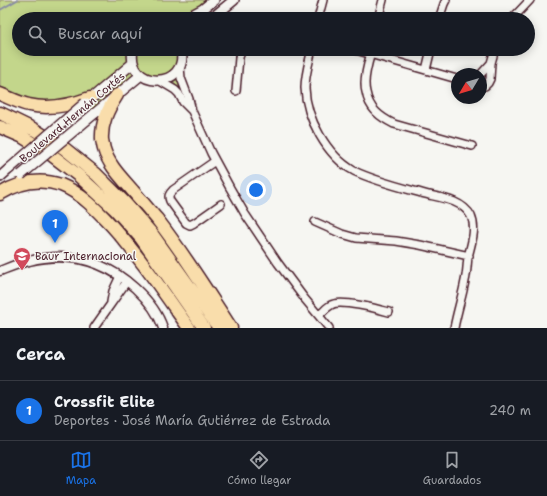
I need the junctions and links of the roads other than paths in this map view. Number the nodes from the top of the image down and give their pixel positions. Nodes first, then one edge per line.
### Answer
1 (214, 0) edge
2 (234, 0) edge
3 (323, 0) edge
4 (383, 0) edge
5 (446, 0) edge
6 (530, 0) edge
7 (197, 12) edge
8 (219, 12) edge
9 (320, 12) edge
10 (380, 12) edge
11 (441, 12) edge
12 (519, 12) edge
13 (132, 56) edge
14 (182, 56) edge
15 (239, 56) edge
16 (310, 56) edge
17 (370, 56) edge
18 (383, 56) edge
19 (429, 56) edge
20 (492, 56) edge
21 (133, 63) junction
22 (491, 63) junction
23 (180, 67) junction
24 (486, 68) edge
25 (426, 70) junction
26 (141, 75) junction
27 (451, 77) edge
28 (160, 81) junction
29 (487, 84) edge
30 (236, 91) dead end
31 (182, 93) junction
32 (0, 94) edge
33 (117, 95) junction
34 (88, 101) junction
35 (0, 113) edge
36 (0, 127) edge
37 (472, 146) dead end
38 (215, 161) junction
39 (0, 176) edge
40 (0, 193) edge
41 (221, 204) dead end
42 (315, 222) dead end
43 (469, 256) junction
44 (0, 271) edge
45 (120, 276) junction
46 (127, 281) junction
47 (111, 303) junction
48 (389, 312) dead end
49 (319, 315) junction
50 (94, 328) edge
51 (163, 328) edge
52 (189, 328) edge
53 (204, 328) edge
54 (219, 328) edge
55 (231, 328) edge
56 (329, 328) edge
57 (454, 328) edge

1 - 7 main road
2 - 8 main road
3 - 9 street
4 - 10 street
5 - 11 street
6 - 12 street
13 - 21 main road
14 - 23 main road
15 - 30 street
16 - 43 street
17 - 37 street
18 - 25 street
19 - 25 street
20 - 22 street
21 - 26 main road
21 - 34 main road, Boulevard Hernán Cortés
22 - 24 street
22 - 29 street
23 - 28 main road
23 - 31 street
25 - 27 street
26 - 28 main road
26 - 33 main road, Boulevard Hernán Cortés
28 - 31 street
31 - 38 street
32 - 34 highway
33 - 40 main road, Boulevard Hernán Cortés, bridge
33 - 55 highway
34 - 39 main road, Boulevard Hernán Cortés, bridge
35 - 54 highway
36 - 53 highway
38 - 41 street
38 - 49 street
40 - 52 highway
42 - 43 street
43 - 57 street
44 - 45 street
45 - 46 street
45 - 47 street
46 - 47 street
46 - 51 street
47 - 50 street
48 - 49 street
49 - 56 street

